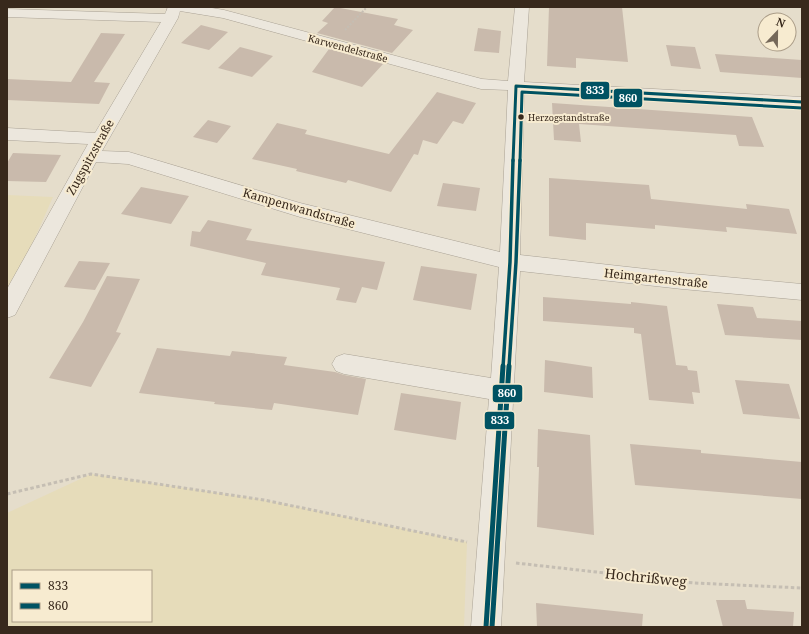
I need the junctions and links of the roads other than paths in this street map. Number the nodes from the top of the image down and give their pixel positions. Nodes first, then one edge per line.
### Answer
1 (522, 7) edge
2 (175, 11) edge
3 (7, 13) edge
4 (516, 86) junction
5 (802, 102) edge
6 (7, 134) edge
7 (100, 139) junction
8 (90, 156) junction
9 (510, 262) junction
10 (802, 292) edge
11 (7, 309) edge
12 (344, 364) dead end
13 (502, 391) junction
14 (486, 627) edge

1 - 4 street
2 - 3 street, Karwendelstraße
2 - 4 street, Karwendelstraße
2 - 7 street, Zugspitzstraße
4 - 5 street
4 - 9 street
6 - 7 street
7 - 8 street, Zugspitzstraße
8 - 9 street, Kampenwandstraße
8 - 11 street, Zugspitzstraße
9 - 10 street, Heimgartenstraße
9 - 13 street
12 - 13 street
13 - 14 street

